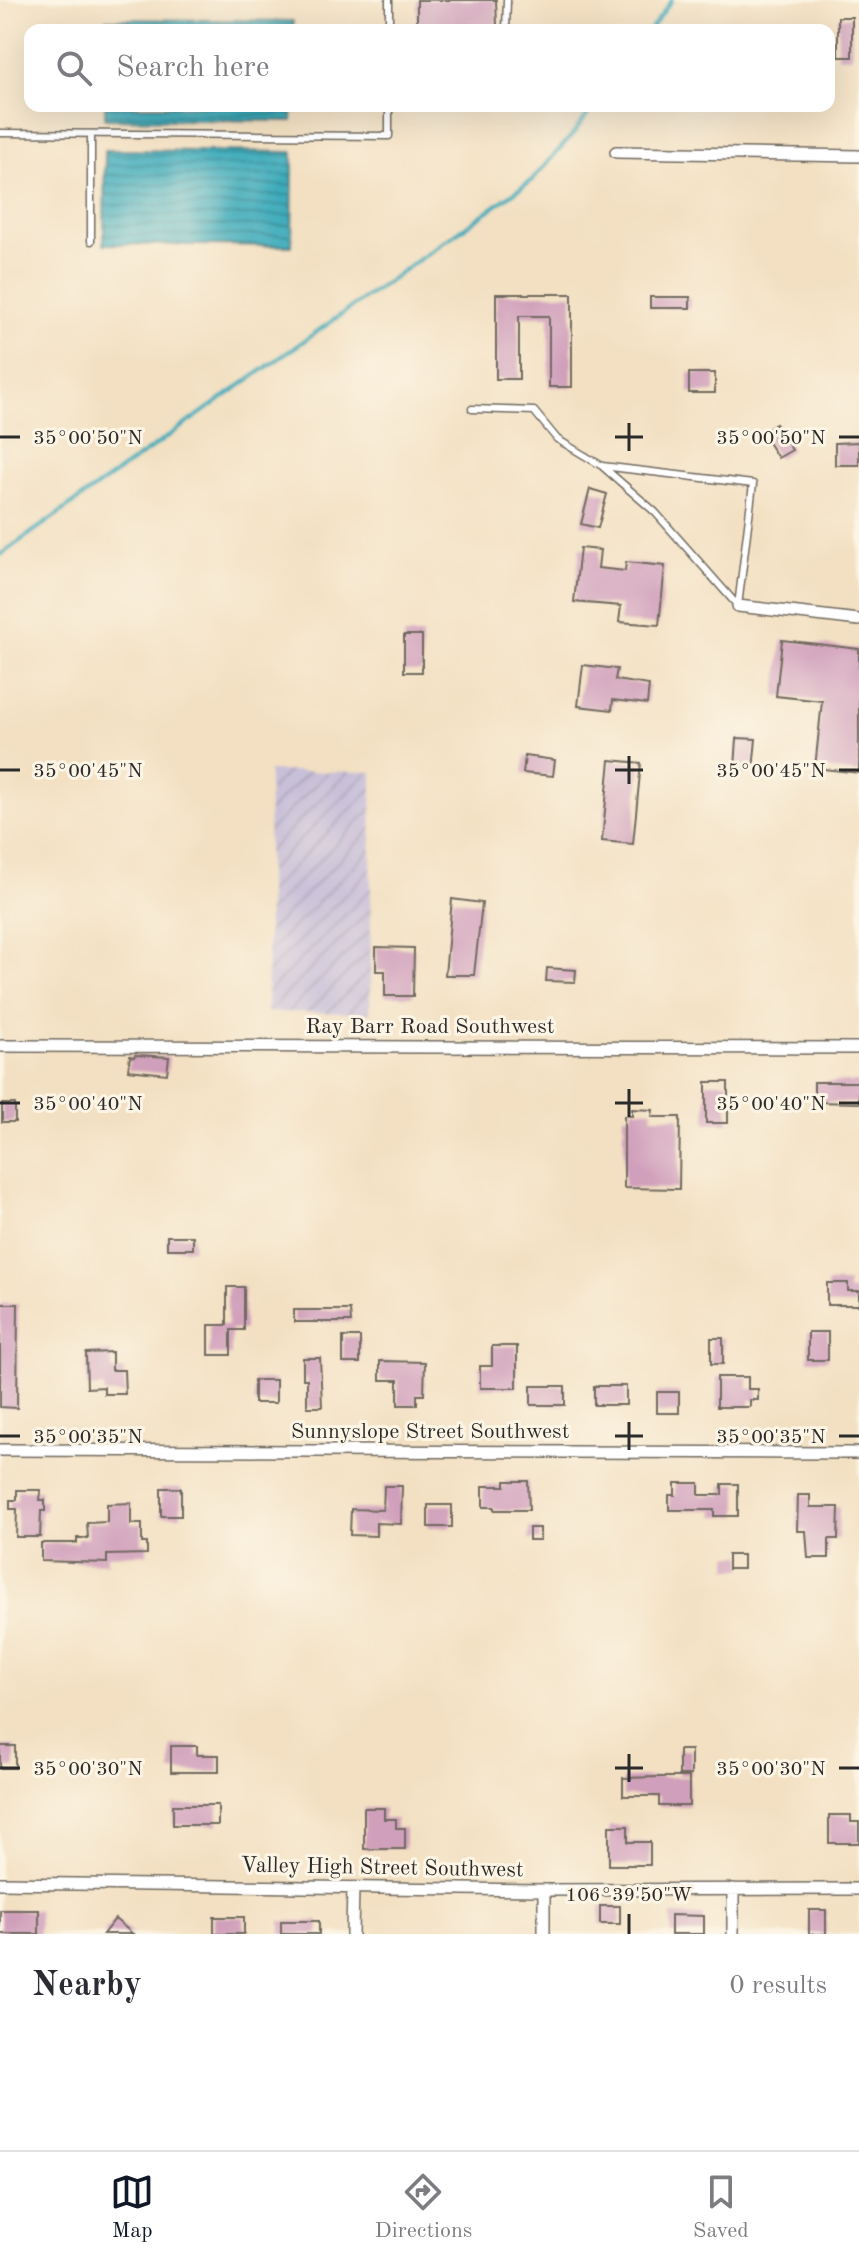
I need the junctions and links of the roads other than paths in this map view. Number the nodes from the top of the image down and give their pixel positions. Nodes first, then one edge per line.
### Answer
1 (389, 0) edge
2 (507, 0) edge
3 (389, 24) edge
4 (506, 24) edge
5 (389, 112) edge
6 (0, 133) edge
7 (91, 134) junction
8 (616, 152) dead end
9 (859, 156) edge
10 (91, 241) dead end
11 (472, 409) dead end
12 (602, 466) junction
13 (738, 606) junction
14 (859, 620) edge
15 (0, 1046) edge
16 (859, 1048) edge
17 (0, 1450) edge
18 (859, 1453) edge
19 (0, 1883) edge
20 (353, 1888) junction
21 (733, 1889) junction
22 (859, 1889) edge
23 (544, 1890) junction
24 (352, 1934) edge
25 (544, 1934) edge
26 (733, 1934) edge

1 - 3 lane
2 - 4 lane
5 - 7 lane
6 - 7 lane
7 - 10 lane
8 - 9 street
11 - 12 lane
12 - 13 lane
12 - 13 lane
13 - 14 street
15 - 16 street, Ray Barr Road Southwest
17 - 18 street, Sunnyslope Street Southwest
19 - 20 street, Valley High Street Southwest
20 - 23 street, Valley High Street Southwest
20 - 24 street
21 - 22 street, Valley High Street Southwest
21 - 23 street, Valley High Street Southwest
21 - 26 street
23 - 25 street

